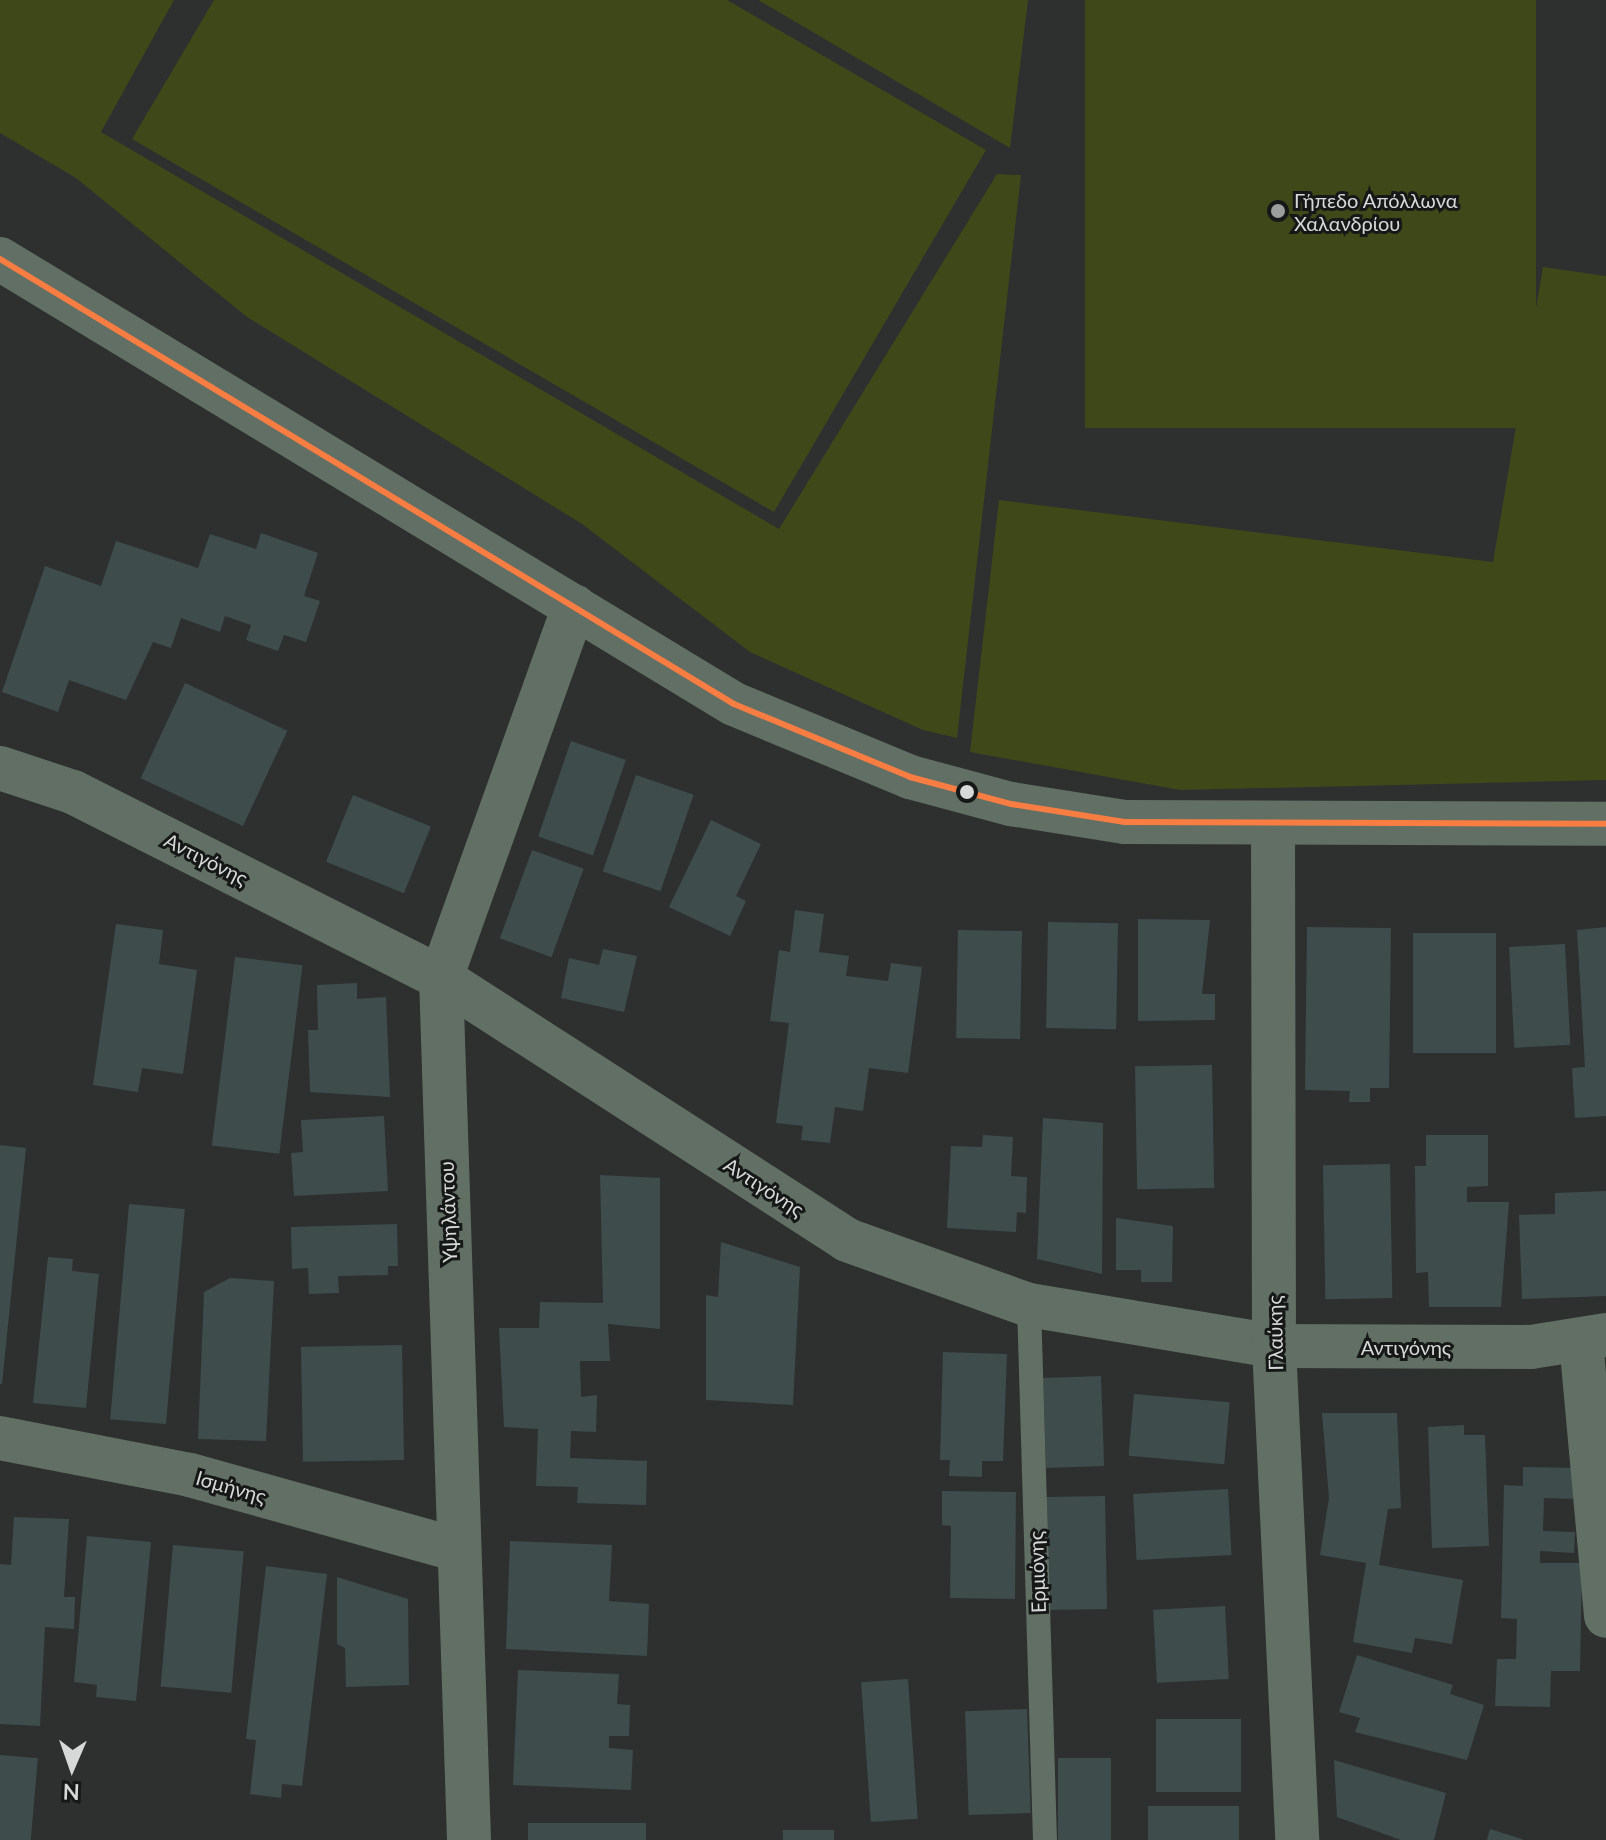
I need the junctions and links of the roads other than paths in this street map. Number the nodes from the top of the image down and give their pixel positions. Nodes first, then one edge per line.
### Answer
1 (0, 259) edge
2 (574, 606) junction
3 (0, 768) edge
4 (1606, 824) edge
5 (1273, 826) junction
6 (441, 978) junction
7 (1029, 1305) junction
8 (1594, 1338) edge
9 (1274, 1346) junction
10 (0, 1438) edge
11 (458, 1550) junction
12 (1606, 1616) edge
13 (469, 1840) edge
14 (1045, 1840) edge
15 (1297, 1840) edge

1 - 2 street
2 - 5 street
2 - 6 street, Υψηλάντου
3 - 6 street, Αντιγόνης
4 - 5 street
5 - 9 street, Γλαύκης
6 - 7 street, Αντιγόνης
6 - 11 street, Υψηλάντου
7 - 9 street, Αντιγόνης
7 - 14 lane, Ερμιόνης
8 - 9 street, Αντιγόνης
8 - 12 street
9 - 15 street, Γλαύκης
10 - 11 street, Ισμήνης
11 - 13 street, Υψηλάντου

